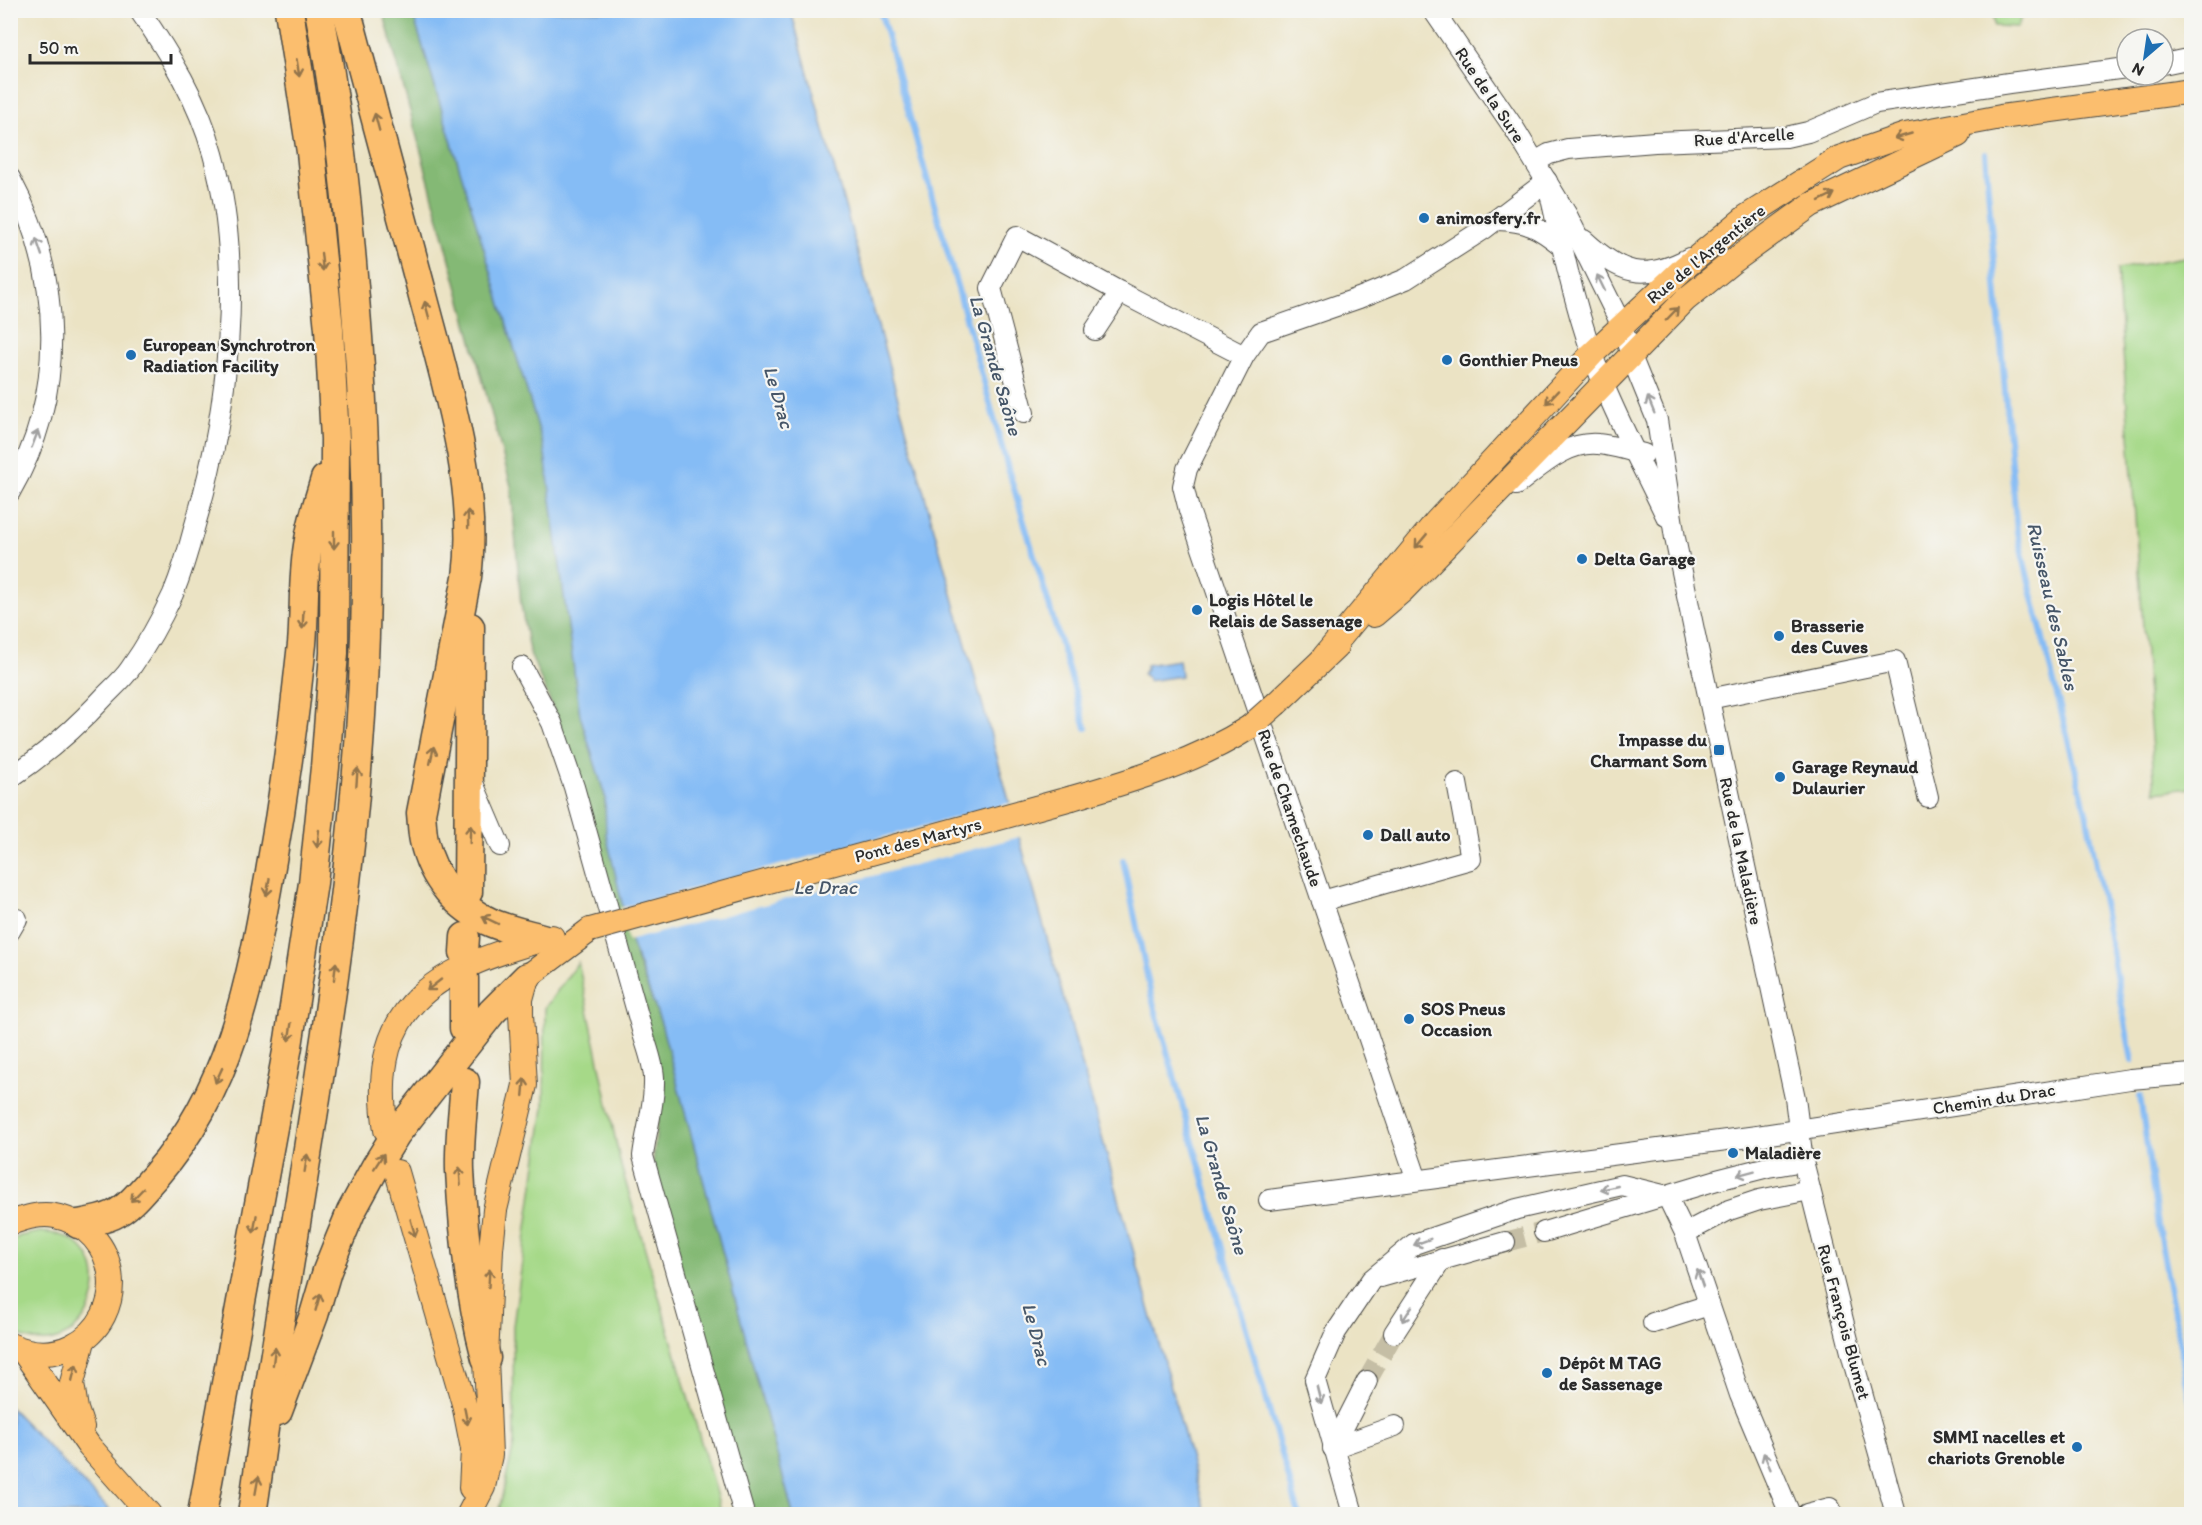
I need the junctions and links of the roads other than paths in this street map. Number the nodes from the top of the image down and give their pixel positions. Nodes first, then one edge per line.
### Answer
1 (139, 10) edge
2 (289, 10) edge
3 (319, 10) edge
4 (345, 10) edge
5 (1433, 10) edge
6 (2192, 58) edge
7 (2175, 62) edge
8 (2115, 70) edge
9 (2192, 91) edge
10 (2001, 117) junction
11 (1535, 162) junction
12 (10, 178) edge
13 (1547, 181) junction
14 (1497, 220) junction
15 (1570, 240) junction
16 (1708, 249) junction
17 (1120, 292) junction
18 (1622, 326) junction
19 (1095, 330) dead end
20 (1592, 354) junction
21 (1244, 356) junction
22 (1631, 356) junction
23 (1604, 384) junction
24 (1024, 413) dead end
25 (335, 439) junction
26 (1635, 452) junction
27 (1662, 457) junction
28 (10, 492) edge
29 (1473, 518) junction
30 (1676, 538) junction
31 (467, 577) junction
32 (1324, 657) junction
33 (522, 667) dead end
34 (1708, 699) junction
35 (470, 775) junction
36 (10, 778) edge
37 (1457, 783) dead end
38 (1928, 797) dead end
39 (500, 846) dead end
40 (468, 892) dead end
41 (1322, 901) junction
42 (590, 930) junction
43 (545, 939) junction
44 (464, 956) dead end
45 (527, 977) junction
46 (464, 1028) dead end
47 (2192, 1074) edge
48 (465, 1082) dead end
49 (1798, 1129) junction
50 (386, 1130) dead end
51 (1803, 1161) junction
52 (397, 1172) dead end
53 (1418, 1179) junction
54 (1810, 1190) junction
55 (1667, 1197) junction
56 (1269, 1200) dead end
57 (10, 1223) edge
58 (78, 1224) junction
59 (1544, 1232) tunnel mouth
60 (1685, 1233) junction
61 (1505, 1242) tunnel mouth
62 (1442, 1259) junction
63 (1371, 1280) junction
64 (1709, 1305) junction
65 (1653, 1323) dead end
66 (1394, 1333) tunnel mouth
67 (83, 1341) junction
68 (17, 1348) edge
69 (486, 1358) junction
70 (1367, 1381) tunnel mouth
71 (1395, 1426) dead end
72 (89, 1446) junction
73 (1333, 1448) junction
74 (262, 1455) junction
75 (469, 1513) edge
76 (149, 1515) edge
77 (202, 1515) edge
78 (252, 1515) edge
79 (744, 1515) edge
80 (1353, 1515) edge
81 (1790, 1515) edge
82 (1807, 1515) edge
83 (1833, 1515) edge
84 (1896, 1515) edge

1 - 36 street
2 -> 25 highway
74 -> 3 highway
31 -> 4 highway
5 - 11 street, Rue de la Sure
6 - 7 street
8 - 11 street, Rue d'Arcelle
9 - 10 main road, Rue de l'Argentière
10 -> 16 main road, Rue de l'Argentière
22 -> 10 main road, Rue de l'Argentière
11 - 13 street, Rue de la Sure
28 -> 12 street
13 - 14 street, Rue de Chamechaude
13 - 15 street, Rue de la Sure
14 - 15 street
14 - 21 street, Rue de Chamechaude
15 - 16 street
18 -> 15 street, Rue de la Sure
15 - 20 street, Rue de la Sure
16 - 18 main road, Rue de l'Argentière
17 - 19 street
17 - 21 street
17 - 24 street
18 - 20 main road, Rue de l'Argentière
18 - 22 street, Rue de la Sure
20 - 23 street, Rue de la Maladière
20 -> 32 main road, Rue de l'Argentière
21 - 41 street, Rue de Chamechaude
22 - 23 main road, Rue de l'Argentière
27 -> 22 street, Rue de la Maladière
23 - 26 street, Rue de la Maladière
23 - 29 main road, Rue de l'Argentière
25 -> 58 highway
25 -> 77 highway
26 - 27 street
26 - 29 street
26 - 30 street, Rue de la Maladière
27 - 30 street, Rue de la Maladière
29 - 32 main road, Rue de l'Argentière
30 - 34 street, Rue de la Maladière
31 - 35 highway
43 -> 31 highway
32 - 42 main road, Pont des Martyrs, bridge
33 - 79 street
34 - 38 street
34 - 49 street, Rue de la Maladière
35 - 39 street
40 -> 35 highway
37 - 41 street
41 - 53 street, Rue de Chamechaude
42 - 43 main road, Pont des Martyrs
42 - 45 main road
43 -> 50 main road, Pont des Martyrs
44 - 46 highway
69 -> 45 main road
74 -> 45 highway
47 - 49 street, Chemin du Drac
69 -> 48 highway
49 - 51 street, Rue François Blumet
49 - 53 street
51 - 54 street, Rue François Blumet
51 -> 55 street
52 -> 75 main road
53 - 56 street
54 - 60 street
54 - 84 street, Rue François Blumet
55 - 59 street
55 - 60 street
55 -> 63 street
57 - 58 main road
58 - 67 main road
64 -> 60 street
61 - 62 street
62 - 63 street
62 -> 66 street
63 -> 73 street
64 - 65 street
81 -> 64 street
67 - 68 main road
72 -> 67 main road
68 - 72 main road
69 - 75 main road
70 - 73 street
71 - 73 street
72 - 76 main road
73 - 80 street
78 -> 74 highway
82 - 83 street

